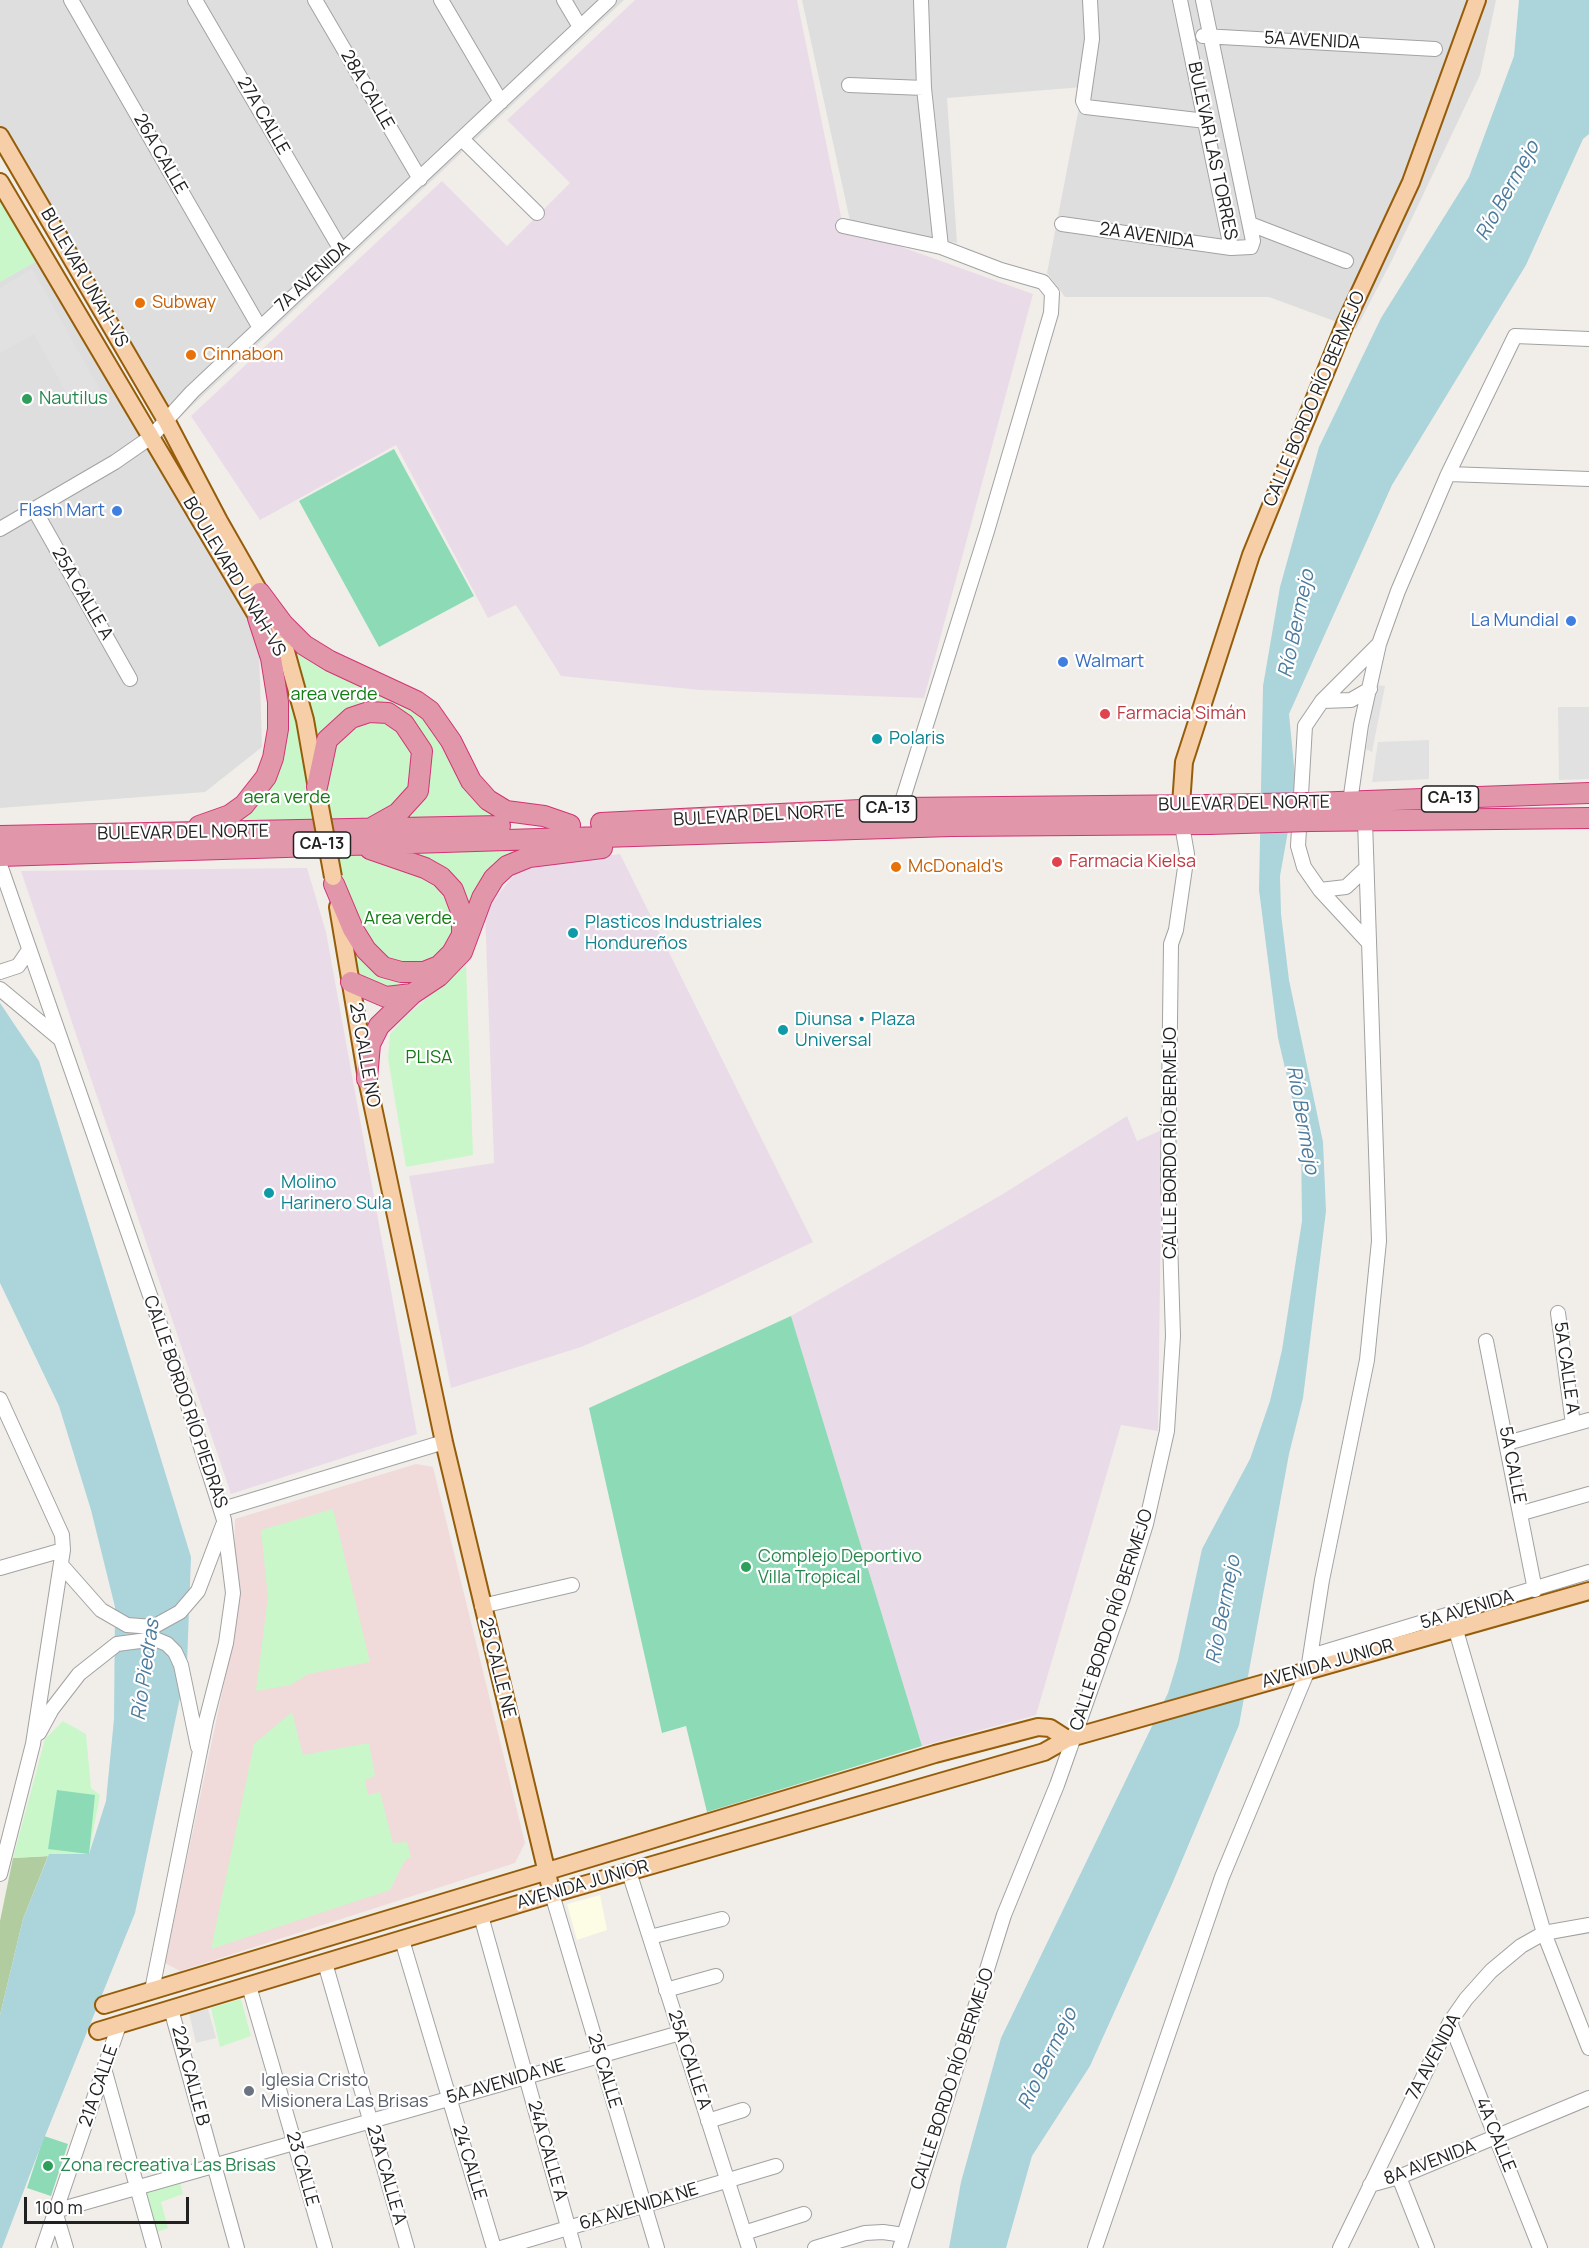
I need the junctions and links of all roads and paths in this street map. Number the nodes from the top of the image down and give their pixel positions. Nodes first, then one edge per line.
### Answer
1 (71, 0) edge
2 (195, 0) edge
3 (315, 0) edge
4 (441, 0) edge
5 (564, 0) edge
6 (609, 0) edge
7 (921, 0) edge
8 (1090, 0) edge
9 (1180, 0) edge
10 (1203, 0) edge
11 (1477, 0) edge
12 (577, 21) junction
13 (1210, 36) junction
14 (1189, 38) junction
15 (1435, 49) dead end
16 (849, 85) dead end
17 (924, 88) junction
18 (501, 102) junction
19 (1206, 121) junction
20 (0, 136) edge
21 (462, 139) junction
22 (0, 160) edge
23 (18, 165) junction
24 (420, 179) junction
25 (0, 182) edge
26 (537, 213) dead end
27 (1062, 224) dead end
28 (1250, 224) junction
29 (843, 226) dead end
30 (941, 248) junction
31 (1231, 248) junction
32 (341, 250) junction
33 (1346, 261) dead end
34 (260, 328) junction
35 (1589, 339) edge
36 (167, 422) junction
37 (151, 438) junction
38 (1448, 474) junction
39 (1589, 480) edge
40 (33, 509) junction
41 (0, 529) edge
42 (260, 593) junction
43 (258, 618) junction
44 (1379, 644) junction
45 (289, 667) junction
46 (1346, 678) junction
47 (130, 679) dead end
48 (1370, 687) junction
49 (1322, 700) junction
50 (1343, 700) junction
51 (1361, 725) junction
52 (317, 792) junction
53 (1589, 793) edge
54 (1350, 802) junction
55 (900, 808) junction
56 (1311, 812) junction
57 (1181, 815) junction
58 (1589, 818) edge
59 (1365, 821) junction
60 (570, 825) junction
61 (370, 829) junction
62 (171, 833) junction
63 (645, 835) junction
64 (0, 836) edge
65 (353, 844) junction
66 (0, 856) edge
67 (0, 865) edge
68 (1365, 869) junction
69 (334, 881) junction
70 (1320, 890) junction
71 (1369, 943) junction
72 (29, 950) junction
73 (0, 972) edge
74 (351, 982) junction
75 (0, 989) edge
76 (412, 994) junction
77 (60, 1039) junction
78 (367, 1079) junction
79 (1558, 1313) dead end
80 (1486, 1341) dead end
81 (0, 1399) edge
82 (1589, 1420) edge
83 (1574, 1424) junction
84 (444, 1442) junction
85 (1508, 1443) junction
86 (1589, 1494) edge
87 (1522, 1513) junction
88 (223, 1514) junction
89 (63, 1550) junction
90 (63, 1567) junction
91 (0, 1568) edge
92 (1589, 1572) edge
93 (572, 1585) dead end
94 (1535, 1590) junction
95 (1589, 1591) edge
96 (482, 1606) junction
97 (1455, 1627) junction
98 (1310, 1663) junction
99 (1076, 1737) junction
100 (33, 1744) junction
101 (199, 1752) junction
102 (546, 1870) junction
103 (629, 1872) junction
104 (0, 1874) edge
105 (552, 1894) junction
106 (481, 1916) junction
107 (722, 1919) dead end
108 (1589, 1925) edge
109 (1544, 1934) junction
110 (650, 1937) junction
111 (402, 1940) junction
112 (325, 1963) junction
113 (716, 1976) dead end
114 (249, 1986) junction
115 (152, 1990) junction
116 (666, 1990) junction
117 (104, 2005) dead end
118 (171, 2009) junction
119 (1450, 2022) junction
120 (119, 2025) junction
121 (98, 2031) dead end
122 (680, 2032) junction
123 (1589, 2048) edge
124 (600, 2055) junction
125 (105, 2072) junction
126 (526, 2077) junction
127 (1589, 2098) edge
128 (449, 2099) junction
129 (743, 2110) dead end
130 (370, 2121) junction
131 (708, 2121) junction
132 (1495, 2137) junction
133 (295, 2143) junction
134 (214, 2166) junction
135 (776, 2166) dead end
136 (1399, 2177) junction
137 (726, 2181) junction
138 (1370, 2185) junction
139 (137, 2188) junction
140 (644, 2205) junction
141 (55, 2211) junction
142 (804, 2214) dead end
143 (568, 2228) junction
144 (744, 2233) junction
145 (902, 2242) edge
146 (43, 2248) edge
147 (66, 2248) edge
148 (154, 2248) edge
149 (237, 2248) edge
150 (325, 2248) edge
151 (407, 2248) edge
152 (494, 2248) edge
153 (501, 2248) edge
154 (574, 2248) edge
155 (657, 2248) edge
156 (749, 2248) edge
157 (815, 2248) edge
158 (1095, 2248) edge
159 (1340, 2248) edge
160 (1427, 2248) edge
161 (1540, 2248) edge

1 - 34 street, 26A CALLE
2 - 32 street, 27A CALLE
3 - 24 street, 28A CALLE
4 - 18 street
5 - 12 street
6 - 12 street, 7A AVENIDA
7 - 17 street
8 - 19 street
9 - 14 street, BULEVAR LAS TORRES
10 - 13 street, BULEVAR LAS TORRES
11 - 57 main road, CALLE BORDO RÍO BERMEJO
12 - 18 street, 7A AVENIDA
13 - 14 street, 5A AVENIDA
13 - 15 street, 5A AVENIDA
13 - 28 street, BULEVAR LAS TORRES
14 - 19 street, BULEVAR LAS TORRES
16 - 17 street
17 - 30 street
18 - 21 street, 7A AVENIDA
19 - 31 street, BULEVAR LAS TORRES
20 - 23 main road, BULEVAR UNAH-VS
21 - 24 street, 7A AVENIDA
21 - 26 street
22 - 23 main road
23 - 36 main road, BULEVAR UNAH-VS
24 - 32 street, 7A AVENIDA
25 - 37 main road, BULEVAR UNAH-VS
27 - 31 street, 2A AVENIDA
28 - 31 street, BULEVAR LAS TORRES
28 - 33 street
29 - 30 street
30 - 55 street
32 - 34 street, 7A AVENIDA
34 - 36 street, 7A AVENIDA
35 - 38 street
36 - 37 street, 7A AVENIDA
36 - 42 main road, BOULEVARD UNAH-VS
37 - 40 street, 7A AVENIDA
37 - 43 main road, BOULEVARD UNAH-VS
38 - 39 street
38 - 44 street
40 - 41 street, 7A AVENIDA
40 - 47 street, 25A CALLE A
42 - 45 main road, BOULEVARD UNAH-VS
42 - 60 highway
43 - 45 main road, BOULEVARD UNAH-VS
43 - 62 highway
44 - 46 street
44 - 48 street
45 - 52 main road, 25 CALLE NO
46 - 48 street
46 - 49 street
48 - 50 street
48 - 51 street
49 - 50 street
49 - 70 street
50 - 51 street
51 - 54 street
52 - 61 highway
52 - 69 main road, 25 CALLE NO, bridge
53 - 54 highway, BULEVAR DEL NORTE / CA-13
54 - 56 highway, BULEVAR DEL NORTE / CA-13
55 - 57 highway, BULEVAR DEL NORTE / CA-13
55 - 60 highway, BULEVAR DEL NORTE / CA-13
56 - 57 highway, BULEVAR DEL NORTE / CA-13, bridge
56 - 59 highway, BULEVAR DEL NORTE / CA-13
57 - 63 highway, BULEVAR DEL NORTE / CA-13
57 - 99 street, CALLE BORDO RÍO BERMEJO
58 - 59 highway, BULEVAR DEL NORTE / CA-13
59 - 68 street
60 - 61 highway, BULEVAR DEL NORTE / CA-13
61 - 62 highway, BULEVAR DEL NORTE / CA-13
62 - 64 highway, BULEVAR DEL NORTE / CA-13
63 - 65 highway, BULEVAR DEL NORTE / CA-13
63 - 76 highway
65 - 66 highway, BULEVAR DEL NORTE / CA-13
65 - 69 highway
67 - 72 street, CALLE BORDO RÍO PIEDRAS
68 - 70 street
68 - 71 street
69 - 74 main road, 25 CALLE NO
70 - 71 street
71 - 98 street
72 - 73 street
72 - 77 street, CALLE BORDO RÍO PIEDRAS
74 - 76 highway
74 - 78 main road, 25 CALLE NO
75 - 77 street
76 - 78 highway
77 - 88 street, CALLE BORDO RÍO PIEDRAS
78 - 84 main road, 25 CALLE NO
79 - 83 street, 5A CALLE A
80 - 85 street, 5A CALLE
81 - 89 street
82 - 83 street
83 - 85 street
84 - 88 street
84 - 96 main road, 25 CALLE NE
85 - 87 street, 5A CALLE
86 - 87 street
87 - 94 street, 5A CALLE
88 - 90 street
88 - 101 street, CALLE BORDO RÍO PIEDRAS
89 - 90 street
89 - 91 street
90 - 100 street
92 - 94 street, 5A AVENIDA
93 - 96 street
94 - 98 street, 5A AVENIDA
95 - 97 main road, AVENIDA JUNIOR
96 - 102 main road, 25 CALLE NE
97 - 98 main road, AVENIDA JUNIOR
97 - 109 street
98 - 99 main road, AVENIDA JUNIOR
98 - 158 street
99 - 102 main road, AVENIDA JUNIOR
99 - 103 main road, AVENIDA JUNIOR
99 - 145 street, CALLE BORDO RÍO BERMEJO
100 - 101 street
100 - 104 street
101 - 115 street, CALLE BORDO RÍO PIEDRAS
102 - 105 main road, 25 CALLE NE
102 - 115 main road, AVENIDA JUNIOR
103 - 105 main road, AVENIDA JUNIOR
103 - 110 street, 25A CALLE A
105 - 106 main road, AVENIDA JUNIOR
105 - 124 street, 25 CALLE
106 - 111 main road, AVENIDA JUNIOR
106 - 126 street, 24A CALLE A
107 - 110 street
108 - 109 street, 7A AVENIDA
109 - 119 street, 7A AVENIDA
109 - 123 street
110 - 116 street, 25A CALLE A
111 - 112 main road, AVENIDA JUNIOR
111 - 128 street, 24 CALLE
112 - 114 main road, AVENIDA JUNIOR
112 - 130 street, 23A CALLE A
113 - 116 street
114 - 118 main road, AVENIDA JUNIOR
114 - 133 street, 23 CALLE
115 - 117 main road, AVENIDA JUNIOR
116 - 122 street, 25A CALLE A
118 - 120 main road, AVENIDA JUNIOR
118 - 134 street, 22A CALLE B
119 - 132 street, 4A CALLE
119 - 138 street, 7A AVENIDA
120 - 121 main road, AVENIDA JUNIOR
120 - 125 street, 21A CALLE
122 - 124 street, 5A AVENIDA NE
122 - 131 street, 25A CALLE A
124 - 126 street, 5A AVENIDA NE
124 - 140 street, 25 CALLE
125 - 139 street
125 - 141 street, 21A CALLE
126 - 128 street, 5A AVENIDA NE
126 - 143 street, 24A CALLE A
127 - 132 street, 8A AVENIDA
128 - 130 street, 5A AVENIDA NE
128 - 152 street, 24 CALLE
129 - 131 street
130 - 133 street, 5A AVENIDA NE
130 - 151 street, 23A CALLE A
131 - 137 street, 25A CALLE A
132 - 136 street, 8A AVENIDA
132 - 161 street, 4A CALLE
133 - 134 street, 5A AVENIDA NE
133 - 150 street, 23 CALLE
134 - 139 street, 5A AVENIDA NE
134 - 149 street, 22A CALLE B
135 - 137 street, 6A AVENIDA NE
136 - 138 street, 8A AVENIDA
136 - 160 street
137 - 140 street, 6A AVENIDA NE
137 - 144 street, 25A CALLE A
138 - 159 street, 7A AVENIDA
139 - 141 street, 5A AVENIDA NE
139 - 148 street
140 - 143 street, 6A AVENIDA NE
140 - 155 street, 25 CALLE
141 - 146 street, 21A CALLE
141 - 147 street
142 - 144 street
143 - 153 street, 6A AVENIDA NE
143 - 154 street, 24A CALLE A
144 - 156 street, 25A CALLE A
145 - 157 street

